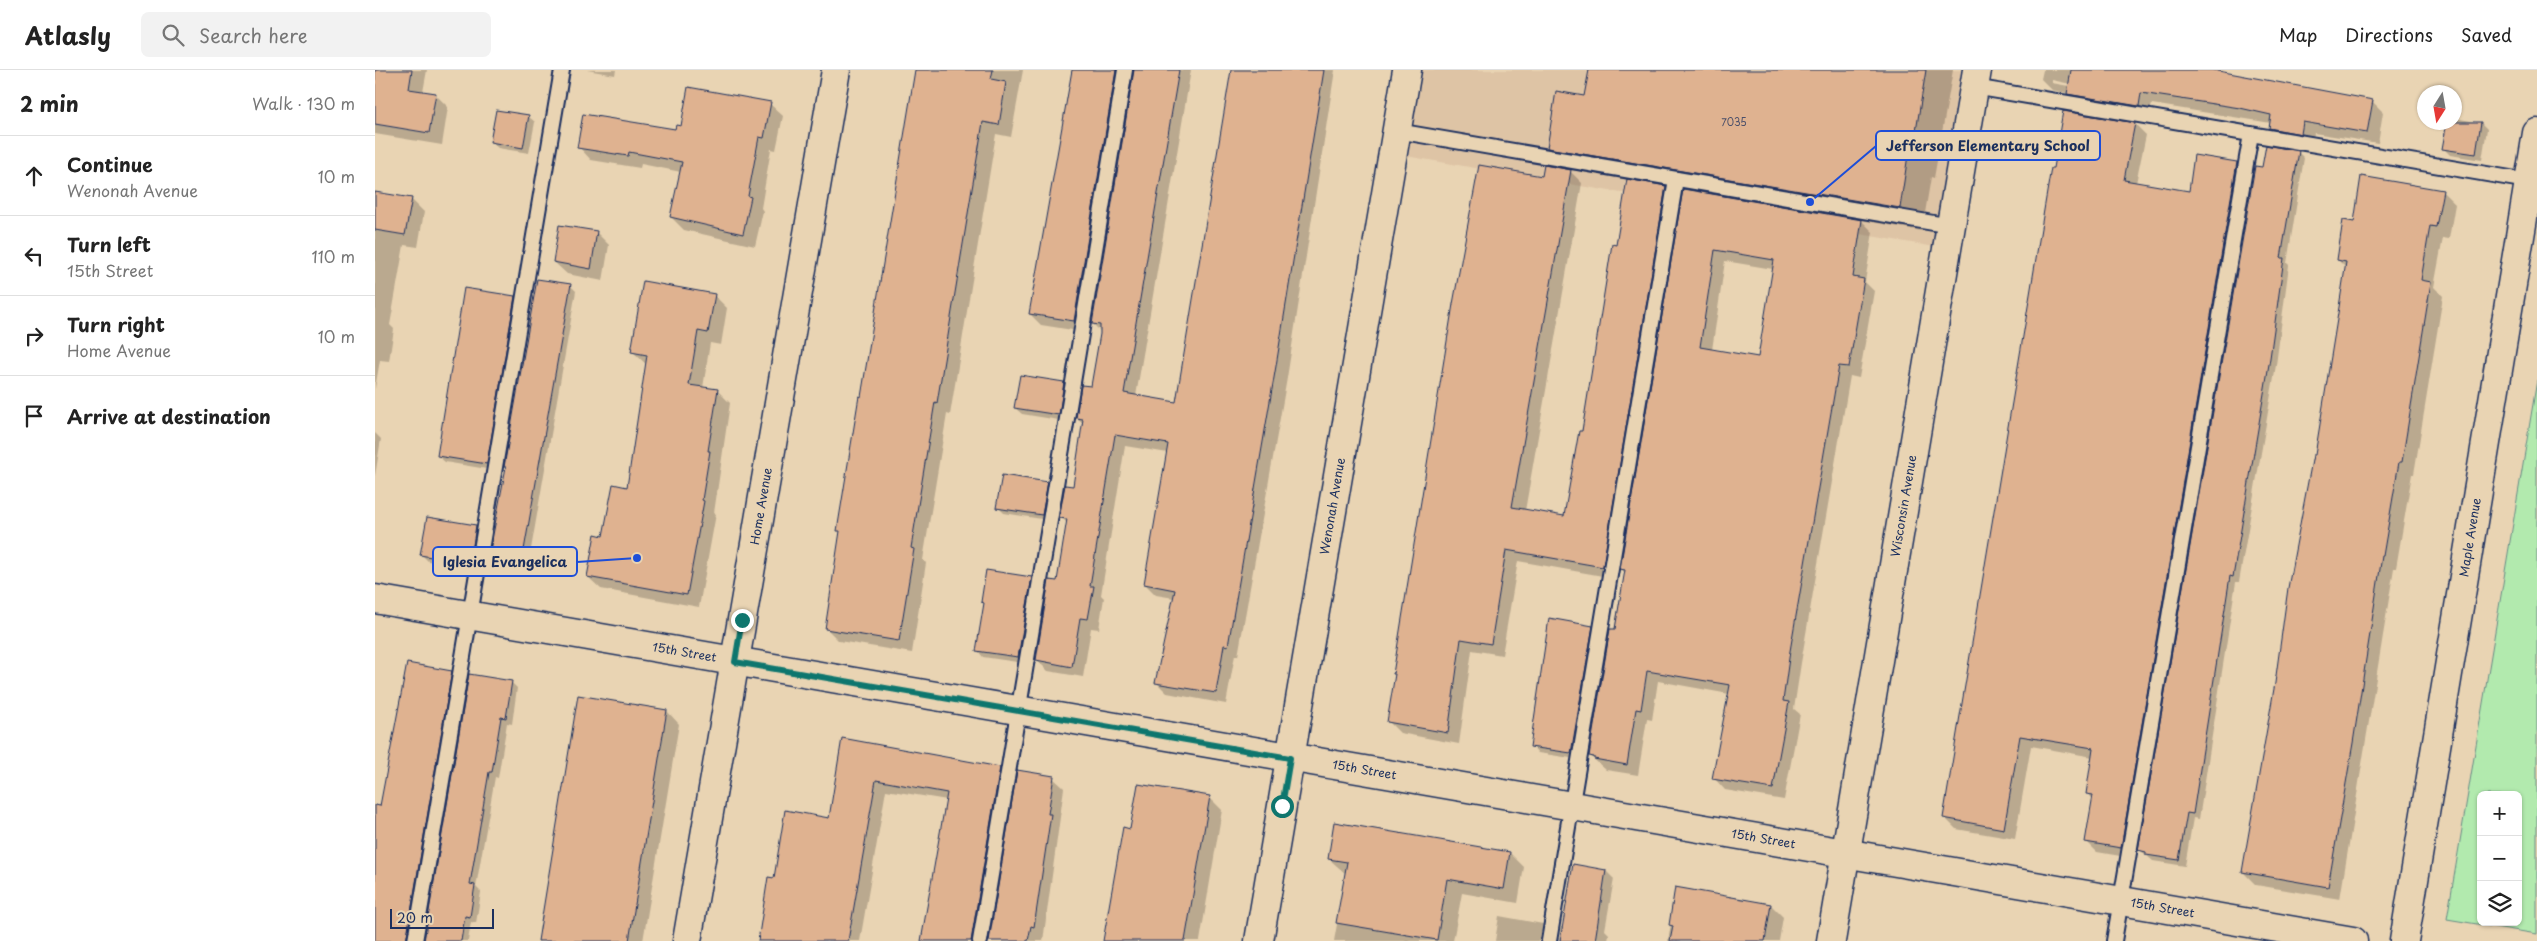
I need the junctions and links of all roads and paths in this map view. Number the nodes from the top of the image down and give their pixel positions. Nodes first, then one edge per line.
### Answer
1 (562, 70) edge
2 (836, 70) edge
3 (1125, 70) edge
4 (1407, 70) edge
5 (1975, 78) edge
6 (1397, 131) junction
7 (2251, 134) junction
8 (2537, 134) edge
9 (1676, 179) junction
10 (2533, 182) edge
11 (1951, 226) junction
12 (375, 599) edge
13 (470, 616) junction
14 (735, 662) junction
15 (1018, 711) junction
16 (1290, 758) junction
17 (1572, 807) junction
18 (1846, 854) junction
19 (2121, 902) junction
20 (415, 941) edge
21 (687, 941) edge
22 (979, 941) edge
23 (1259, 941) edge
24 (1549, 941) edge
25 (1831, 941) edge
26 (2114, 941) edge
27 (2353, 941) edge
28 (2404, 941) edge

1 - 13 lane
2 - 14 street, Home Avenue
3 - 15 lane
4 - 6 street, Wenonah Avenue
5 - 7 lane
5 - 11 street, Wisconsin Avenue
6 - 9 lane
6 - 16 street, Wenonah Avenue
7 - 10 lane
7 - 19 lane
8 - 10 street, Maple Avenue
9 - 11 lane
9 - 17 lane
10 - 28 street, Maple Avenue
11 - 18 street, Wisconsin Avenue
12 - 13 street, 15th Street
13 - 14 street, 15th Street
13 - 20 lane
14 - 15 street, 15th Street
14 - 21 street, Home Avenue
15 - 16 street, 15th Street
15 - 22 lane
16 - 17 street, 15th Street
16 - 23 street, Wenonah Avenue
17 - 18 street, 15th Street
17 - 24 lane
18 - 19 street, 15th Street
18 - 25 street, Wisconsin Avenue
19 - 26 lane
19 - 27 street, 15th Street

